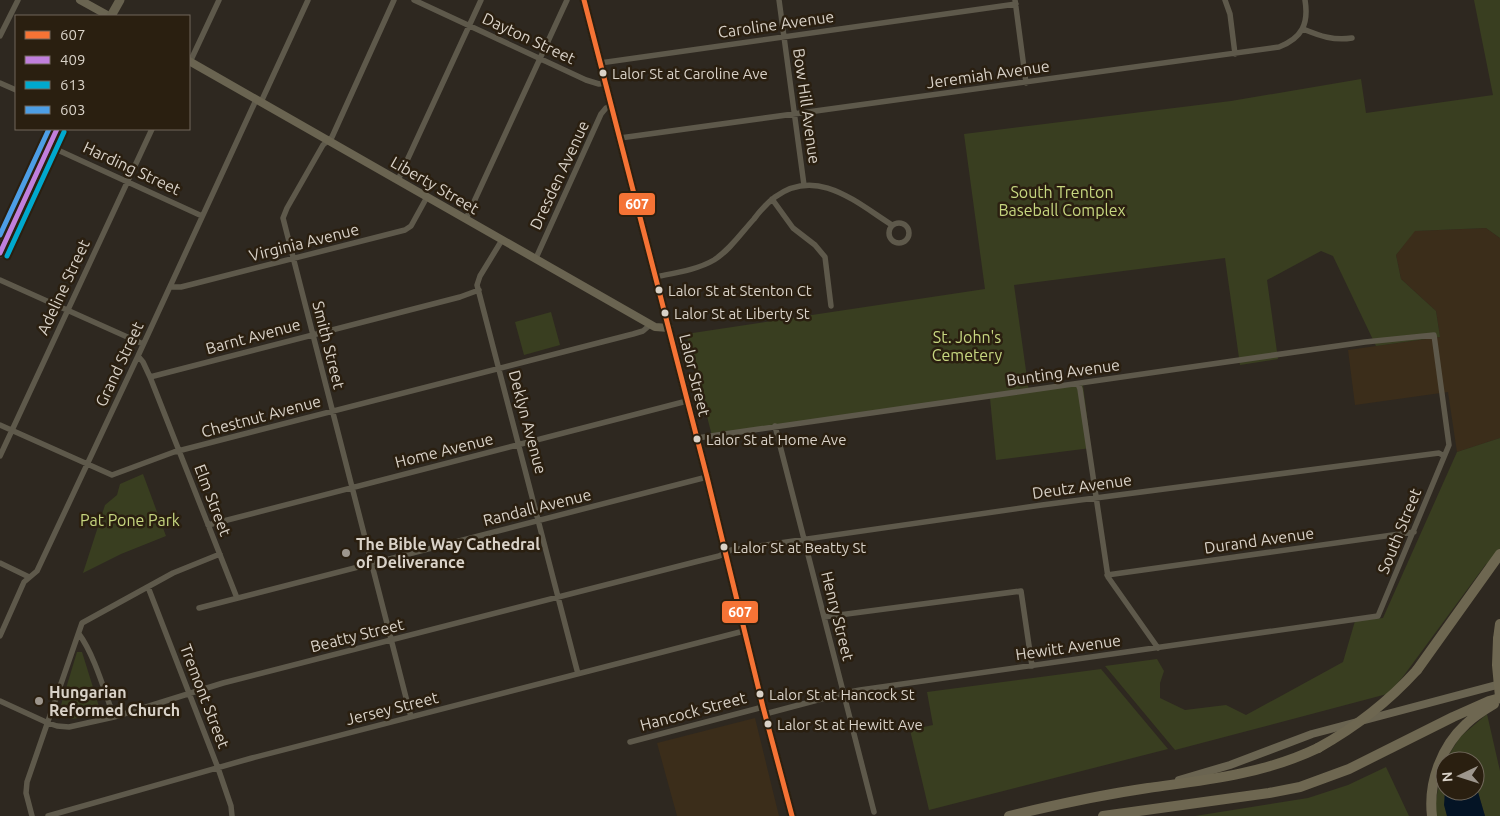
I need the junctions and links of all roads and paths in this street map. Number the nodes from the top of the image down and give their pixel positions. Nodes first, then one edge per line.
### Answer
1 (18, 0) edge
2 (80, 0) edge
3 (120, 0) edge
4 (219, 0) edge
5 (308, 0) edge
6 (394, 0) edge
7 (414, 0) edge
8 (481, 0) edge
9 (568, 0) edge
10 (584, 0) edge
11 (779, 0) edge
12 (1225, 0) edge
13 (1305, 0) edge
14 (1015, 2) edge
15 (108, 15) edge
16 (111, 15) edge
17 (470, 25) junction
18 (1303, 29) junction
19 (0, 36) edge
20 (784, 37) junction
21 (1352, 38) dead end
22 (1235, 54) junction
23 (541, 58) junction
24 (190, 61) edge
25 (600, 63) junction
26 (0, 83) edge
27 (606, 83) junction
28 (1026, 83) junction
29 (15, 90) edge
30 (259, 101) junction
31 (611, 106) junction
32 (794, 115) junction
33 (57, 130) edge
34 (152, 130) edge
35 (620, 138) junction
36 (329, 140) junction
37 (49, 146) junction
38 (398, 180) junction
39 (127, 182) junction
40 (804, 185) junction
41 (427, 197) junction
42 (772, 199) junction
43 (202, 216) junction
44 (466, 219) junction
45 (892, 225) dead end
46 (4, 235) edge
47 (502, 240) junction
48 (0, 253) edge
49 (292, 258) junction
50 (536, 258) junction
51 (656, 277) junction
52 (0, 280) edge
53 (170, 287) junction
54 (479, 290) junction
55 (831, 306) dead end
56 (68, 310) junction
57 (651, 324) junction
58 (668, 328) junction
59 (312, 335) junction
60 (1434, 335) joint
61 (143, 344) junction
62 (138, 356) junction
63 (499, 368) junction
64 (150, 376) junction
65 (1078, 384) junction
66 (687, 401) junction
67 (332, 411) junction
68 (0, 425) edge
69 (775, 426) junction
70 (12, 430) junction
71 (697, 438) junction
72 (519, 445) junction
73 (179, 451) junction
74 (0, 456) edge
75 (1444, 456) junction
76 (86, 464) junction
77 (707, 477) junction
78 (352, 488) junction
79 (1096, 498) junction
80 (539, 521) junction
81 (208, 525) junction
82 (1414, 532) junction
83 (804, 540) junction
84 (725, 553) junction
85 (220, 554) junction
86 (1500, 554) edge
87 (0, 563) edge
88 (371, 564) junction
89 (1107, 575) junction
90 (28, 577) junction
91 (148, 587) junction
92 (558, 597) junction
93 (237, 598) junction
94 (199, 608) dead end
95 (1378, 616) joint
96 (824, 617) junction
97 (1500, 624) edge
98 (744, 631) junction
99 (79, 634) junction
100 (0, 636) edge
101 (391, 640) junction
102 (1158, 648) junction
103 (1032, 666) junction
104 (578, 674) junction
105 (1500, 684) edge
106 (844, 693) junction
107 (190, 694) junction
108 (1500, 699) edge
109 (0, 701) edge
110 (764, 710) junction
111 (114, 717) junction
112 (410, 717) junction
113 (48, 723) junction
114 (630, 742) dead end
115 (218, 768) junction
116 (1146, 789) junction
117 (874, 812) dead end
118 (32, 816) edge
119 (48, 816) edge
120 (232, 816) edge
121 (792, 816) edge
122 (1009, 816) edge
123 (1103, 816) edge
124 (1432, 816) edge

1 - 19 street
2 - 15 street
3 - 16 main road
4 - 24 street
5 - 30 street, Grand Street
6 - 36 street, Smith Street
7 - 17 street, Dayton Street
8 - 17 street
9 - 23 street
10 - 25 street, Lalor Street
11 - 20 street, Bow Hill Avenue
12 - 22 street
13 - 18 street
14 - 20 street, Caroline Avenue
14 - 28 street
17 - 23 street, Dayton Street
17 - 38 street
18 - 21 street
18 - 22 street, Jeremiah Avenue
20 - 25 street, Caroline Avenue
20 - 32 street, Bow Hill Avenue
22 - 28 street, Jeremiah Avenue
23 - 27 street, Dayton Street
23 - 44 street
24 - 30 street, Liberty Street
25 - 27 street, Lalor Street
26 - 29 street
27 - 31 street, Lalor Street
28 - 32 street, Jeremiah Avenue
30 - 36 street, Liberty Street
30 - 43 street, Grand Street
31 - 35 street, Lalor Street
31 - 50 street, Dresden Avenue
32 - 35 street, Jeremiah Avenue
32 - 40 street, Bow Hill Avenue
33 - 37 main road
34 - 39 street, Adeline Street
35 - 51 street, Lalor Street
36 - 38 street, Liberty Street
36 - 49 street, Smith Street
37 - 39 street, Harding Street
37 - 46 main road
38 - 41 street, Liberty Street
39 - 43 street, Harding Street
39 - 56 street, Adeline Street
40 - 42 street
40 - 45 street
41 - 44 street, Liberty Street
41 - 49 street, Virginia Avenue
42 - 51 street
42 - 55 street
43 - 53 street, Grand Street
44 - 47 street, Liberty Street
46 - 48 main road
47 - 50 street, Liberty Street
47 - 54 street
49 - 53 street, Virginia Avenue
49 - 59 street, Smith Street
50 - 57 street, Liberty Street
51 - 58 street, Lalor Street
52 - 56 street
53 - 61 street, Grand Street
54 - 59 street, Barnt Avenue
54 - 63 street, Deklyn Avenue
56 - 61 street
56 - 70 street, Adeline Street
57 - 58 street, Liberty Street
57 - 63 street, Chestnut Avenue
58 - 66 street, Lalor Street
59 - 64 street, Barnt Avenue
59 - 67 street, Smith Street
60 - 65 street, Bunting Avenue
60 - 75 street, South Street
61 - 62 street, Grand Street
62 - 64 street, Elm Street
62 - 76 street, Grand Street
63 - 67 street, Chestnut Avenue
63 - 72 street, Deklyn Avenue
64 - 73 street, Elm Street
65 - 69 street, Bunting Avenue
65 - 79 street
66 - 71 street, Lalor Street
66 - 72 street, Home Avenue
67 - 73 street, Chestnut Avenue
67 - 78 street, Smith Street
68 - 70 street, Chestnut Avenue
69 - 71 street, Bunting Avenue
69 - 83 street, Henry Street
70 - 74 street, Adeline Street
70 - 76 street, Chestnut Avenue
71 - 77 street, Lalor Street
72 - 78 street, Home Avenue
72 - 80 street, Deklyn Avenue
73 - 76 street, Chestnut Avenue
73 - 81 street, Elm Street
75 - 79 street, Deutz Avenue
75 - 82 street, South Street
76 - 90 street, Grand Street
77 - 80 street, Randall Avenue
77 - 84 street, Lalor Street
78 - 81 street, Home Avenue
78 - 88 street, Smith Street
79 - 83 street, Deutz Avenue
79 - 89 street
80 - 88 street, Randall Avenue
80 - 92 street, Deklyn Avenue
81 - 85 street, Elm Street
82 - 89 street, Durand Avenue
82 - 95 street, South Street
83 - 84 street, Deutz Avenue
83 - 96 street, Henry Street
84 - 92 street, Beatty Street
84 - 98 street, Lalor Street
85 - 91 street
85 - 93 street, Elm Street
86 - 116 highway, bridge
87 - 90 street
88 - 93 street, Randall Avenue
88 - 101 street, Smith Street
89 - 102 street
90 - 100 street, Grand Street
91 - 99 street
91 - 107 street, Tremont Street
92 - 101 street, Beatty Street
92 - 104 street, Deklyn Avenue
93 - 94 street, Randall Avenue
95 - 102 street, Hewitt Avenue
96 - 103 street
96 - 106 street, Henry Street
97 - 108 highway, bridge
98 - 104 street, Jersey Street
98 - 110 street, Lalor Street
99 - 111 street
99 - 113 street
101 - 107 street, Beatty Street
101 - 112 street, Smith Street
102 - 103 street, Hewitt Avenue
103 - 106 street, Hewitt Avenue
104 - 112 street, Jersey Street
105 - 116 street
106 - 110 street, Hewitt Avenue
106 - 117 street, Henry Street
107 - 111 street, Beatty Street
107 - 115 street, Tremont Street
108 - 123 highway
108 - 124 highway
109 - 113 street, Beatty Street
110 - 114 street, Hancock Street
110 - 121 street, Lalor Street
111 - 113 street, Beatty Street
112 - 115 street, Jersey Street
113 - 118 street
115 - 119 street, Jersey Street
115 - 120 street, Tremont Street
116 - 122 highway

